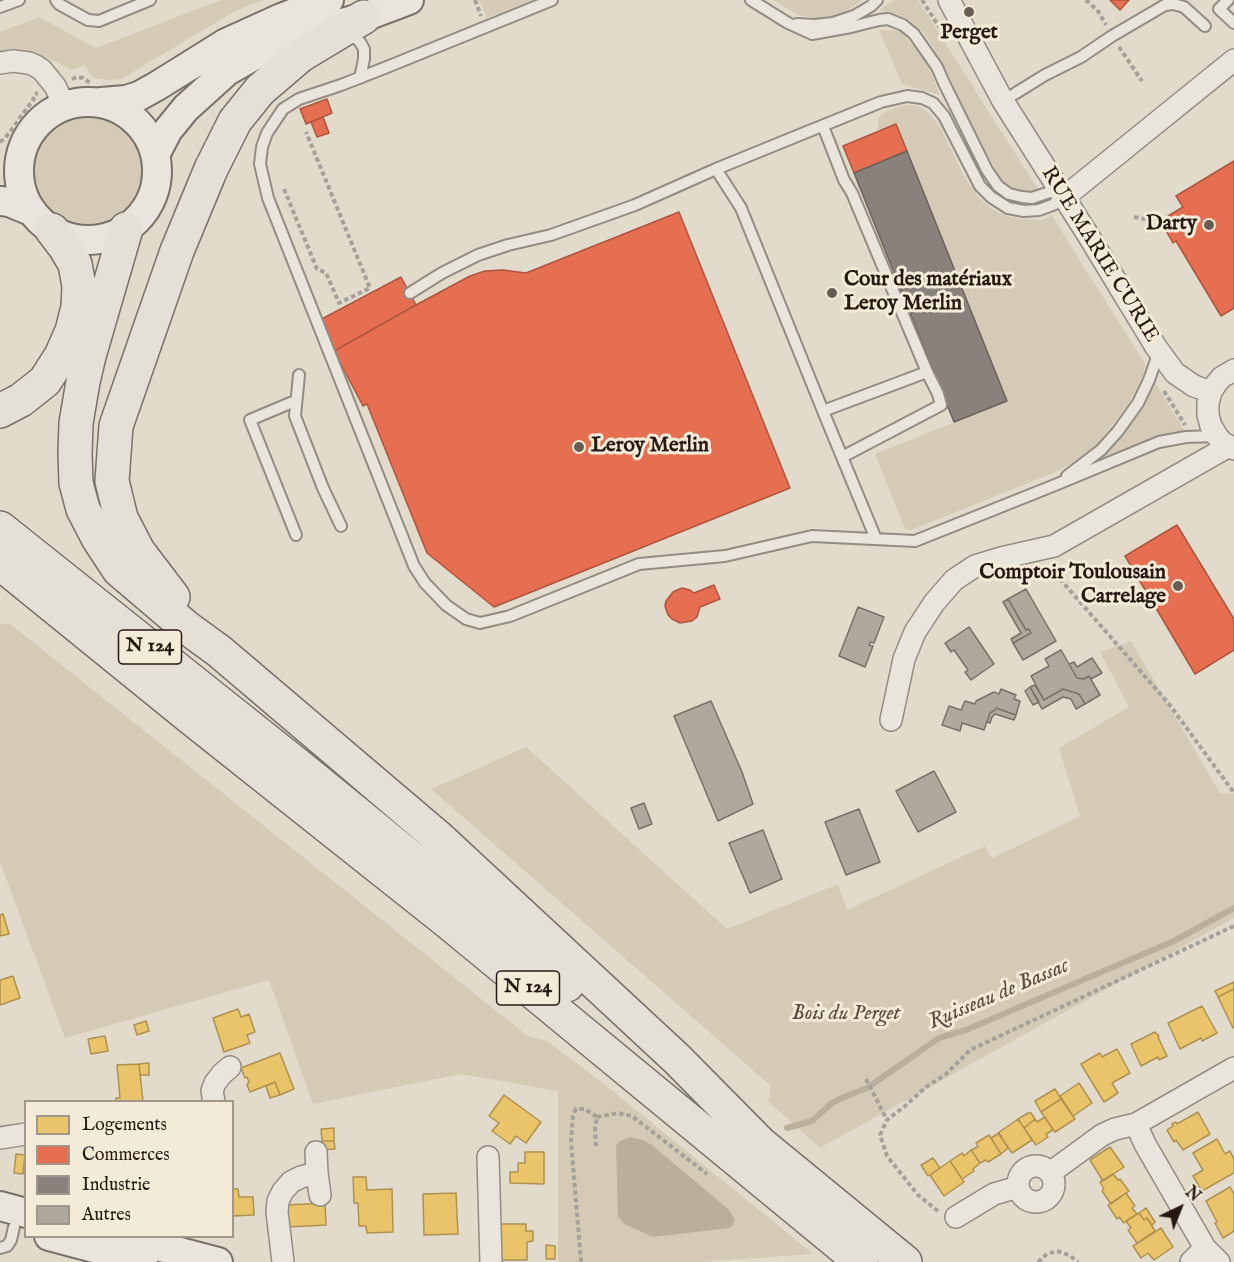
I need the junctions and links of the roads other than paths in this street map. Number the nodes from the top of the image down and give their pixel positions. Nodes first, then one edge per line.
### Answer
1 (19, 0) edge
2 (56, 0) edge
3 (150, 0) edge
4 (409, 0) edge
5 (552, 0) edge
6 (751, 0) edge
7 (877, 0) edge
8 (933, 0) edge
9 (949, 0) edge
10 (1227, 0) edge
11 (0, 7) edge
12 (343, 18) edge
13 (788, 23) junction
14 (1234, 23) edge
15 (1205, 26) dead end
16 (1234, 60) edge
17 (0, 63) edge
18 (360, 78) junction
19 (96, 93) junction
20 (60, 96) junction
21 (1003, 100) junction
22 (823, 126) junction
23 (13, 140) edge
24 (156, 153) junction
25 (0, 160) edge
26 (716, 169) junction
27 (1060, 191) junction
28 (0, 201) edge
29 (42, 220) junction
30 (126, 229) junction
31 (410, 293) dead end
32 (1156, 347) junction
33 (1234, 370) edge
34 (927, 372) junction
35 (299, 375) dead end
36 (1211, 392) junction
37 (295, 401) junction
38 (0, 411) edge
39 (823, 411) junction
40 (1227, 444) edge
41 (842, 457) junction
42 (1055, 485) junction
43 (341, 526) dead end
44 (0, 528) edge
45 (296, 535) dead end
46 (876, 539) junction
47 (0, 563) edge
48 (0, 594) edge
49 (219, 651) junction
50 (191, 718) junction
51 (891, 720) dead end
52 (230, 1067) dead end
53 (1234, 1068) edge
54 (214, 1100) edge
55 (1136, 1124) junction
56 (24, 1134) edge
57 (0, 1138) edge
58 (760, 1143) junction
59 (488, 1157) dead end
60 (320, 1195) dead end
61 (956, 1217) road end
62 (57, 1238) edge
63 (127, 1238) edge
64 (1205, 1257) edge
65 (147, 1262) edge
66 (218, 1262) edge
67 (283, 1262) edge
68 (492, 1262) edge
69 (861, 1262) edge
70 (905, 1262) edge

1 - 11 lane
2 - 3 lane
4 - 12 main road
5 - 18 lane
6 - 13 lane
7 - 13 lane
8 - 21 street, RUE MARIE CURIE
9 - 21 street, RUE MARIE CURIE
10 - 14 lane
12 - 18 lane
12 - 19 main road
12 - 24 main road
12 - 49 highway
13 - 27 lane
15 - 21 lane
16 - 27 street
17 - 20 street
18 - 46 lane
19 - 20 main road
19 - 24 main road
20 - 23 main road
21 - 27 street, RUE MARIE CURIE
22 - 26 lane
22 - 27 lane
22 - 34 lane
23 - 25 main road
23 - 29 main road
24 - 30 main road
26 - 31 lane
26 - 39 lane
27 - 32 street, RUE MARIE CURIE
28 - 29 main road
29 - 30 main road
29 - 38 highway
30 - 49 highway
32 - 36 street, RUE MARIE CURIE
32 - 42 lane
33 - 36 street
34 - 39 lane
34 - 41 lane
35 - 37 lane
36 - 40 street
37 - 43 lane
37 - 45 lane
39 - 41 lane
40 - 42 lane
40 - 51 street
41 - 46 lane
42 - 46 lane
44 - 58 highway, N 124
47 - 50 highway, N 124
48 - 50 highway
49 - 58 highway
50 - 69 highway, N 124
52 - 54 street
53 - 55 street
55 - 61 street
55 - 64 street
56 - 57 street
58 - 70 highway, N 124
59 - 68 street
60 - 67 street
62 - 65 main road
63 - 66 main road

